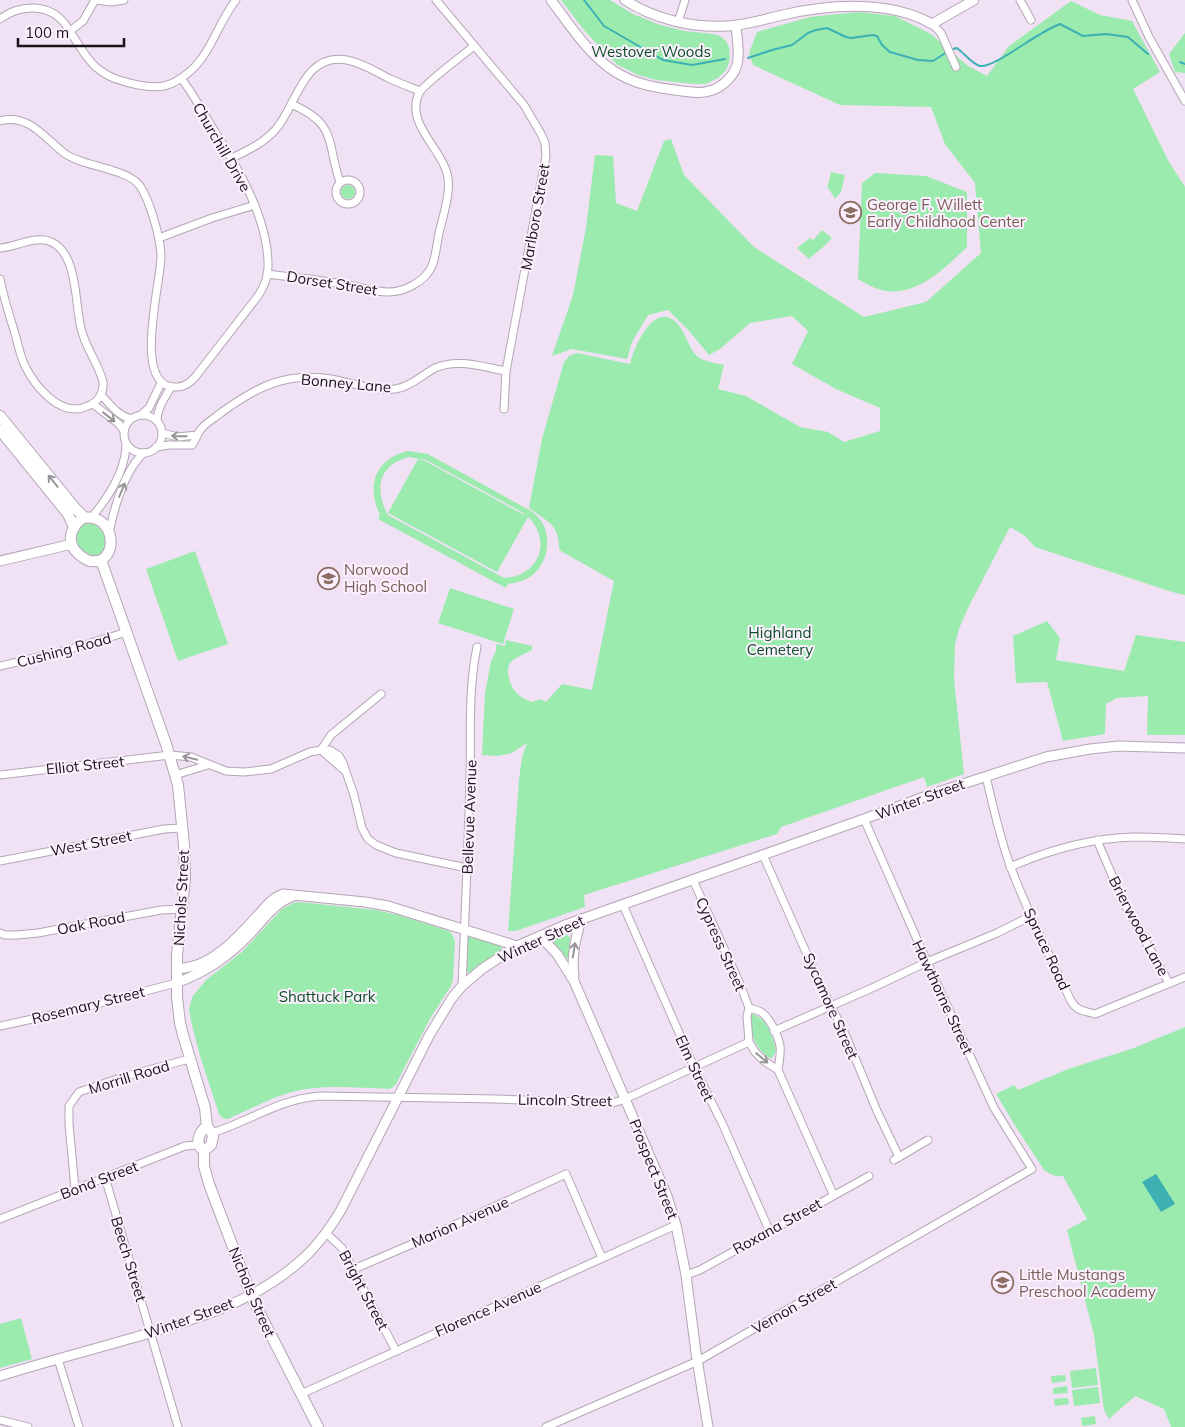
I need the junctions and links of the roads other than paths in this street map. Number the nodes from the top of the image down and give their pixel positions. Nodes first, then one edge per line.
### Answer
1 (95, 0) edge
2 (124, 0) edge
3 (236, 0) edge
4 (436, 0) edge
5 (551, 0) edge
6 (625, 0) edge
7 (686, 0) edge
8 (974, 0) edge
9 (1020, 0) edge
10 (1132, 0) edge
11 (0, 19) edge
12 (1031, 20) dead end
13 (678, 22) junction
14 (932, 24) junction
15 (736, 25) junction
16 (70, 32) junction
17 (474, 46) junction
18 (954, 64) dead end
19 (181, 78) junction
20 (420, 91) junction
21 (1185, 100) edge
22 (291, 104) junction
23 (0, 122) edge
24 (232, 158) junction
25 (340, 182) dead end
26 (255, 205) junction
27 (159, 238) junction
28 (0, 248) edge
29 (268, 274) junction
30 (0, 279) edge
31 (506, 371) junction
32 (166, 385) junction
33 (101, 395) junction
34 (93, 404) junction
35 (504, 409) dead end
36 (141, 415) junction
37 (0, 416) edge
38 (131, 419) junction
39 (157, 421) junction
40 (0, 430) edge
41 (124, 431) junction
42 (162, 433) junction
43 (198, 435) junction
44 (126, 443) junction
45 (156, 447) junction
46 (144, 453) junction
47 (88, 518) junction
48 (74, 527) junction
49 (109, 532) junction
50 (72, 544) junction
51 (101, 560) junction
52 (0, 561) edge
53 (127, 632) junction
54 (477, 647) dead end
55 (0, 666) edge
56 (381, 694) dead end
57 (1185, 748) edge
58 (321, 750) junction
59 (170, 755) junction
60 (208, 765) junction
61 (0, 774) edge
62 (175, 775) junction
63 (986, 776) junction
64 (864, 819) junction
65 (183, 828) junction
66 (1185, 839) edge
67 (1097, 840) junction
68 (763, 855) junction
69 (0, 861) edge
70 (1010, 867) junction
71 (467, 868) junction
72 (693, 880) junction
73 (623, 905) junction
74 (182, 909) junction
75 (1031, 916) junction
76 (581, 919) junction
77 (256, 922) junction
78 (465, 930) junction
79 (0, 933) edge
80 (540, 936) junction
81 (517, 946) junction
82 (927, 962) junction
83 (177, 969) junction
84 (1185, 977) edge
85 (574, 981) junction
86 (176, 983) junction
87 (1169, 983) junction
88 (462, 986) junction
89 (832, 1005) junction
90 (749, 1008) junction
91 (0, 1026) edge
92 (774, 1031) junction
93 (749, 1042) junction
94 (189, 1059) junction
95 (694, 1068) junction
96 (778, 1070) junction
97 (398, 1097) junction
98 (625, 1100) junction
99 (210, 1130) junction
100 (928, 1140) dead end
101 (201, 1148) junction
102 (1032, 1169) joint
103 (868, 1176) dead end
104 (105, 1177) junction
105 (75, 1188) junction
106 (833, 1194) junction
107 (0, 1219) edge
108 (676, 1225) junction
109 (769, 1230) junction
110 (326, 1233) junction
111 (602, 1258) junction
112 (354, 1269) junction
113 (686, 1276) junction
114 (250, 1294) junction
115 (151, 1332) junction
116 (396, 1351) junction
117 (58, 1358) junction
118 (698, 1361) junction
119 (0, 1376) edge
120 (301, 1394) junction
121 (0, 1420) edge
122 (28, 1427) edge
123 (79, 1427) edge
124 (178, 1427) edge
125 (318, 1427) edge
126 (546, 1427) edge
127 (708, 1427) edge

1 - 2 street
1 - 16 street
3 - 19 street
4 - 17 street, Marlboro Street
5 - 15 street
6 - 13 street
7 - 13 street
8 - 14 street
9 - 12 street
10 - 21 street
11 - 16 street
13 - 15 street
14 - 15 street
14 - 18 street
16 - 19 street
17 - 20 street
17 - 31 street, Marlboro Street
19 - 24 street, Churchill Drive
20 - 22 street
20 - 29 street, Dorset Street
22 - 24 street
22 - 25 street
23 - 27 street
24 - 26 street, Churchill Drive
26 - 27 street
26 - 29 street, Churchill Drive
27 - 32 street
28 - 33 street
29 - 32 street, Churchill Drive
30 - 34 street
31 - 35 street, Marlboro Street
31 - 43 street, Bonney Lane
32 - 36 street
32 - 39 street
33 - 34 street
33 - 38 street
34 -> 41 street
36 - 38 street
36 - 39 street
47 -> 37 main road
38 - 41 street
39 - 42 street
40 - 48 main road
41 - 44 street
43 -> 42 street
42 - 45 street
43 - 45 street, Bonney Lane
44 - 46 street
44 - 47 street
45 - 46 street
49 -> 46 street
47 - 48 main road
47 - 49 main road
48 - 50 main road
49 - 51 main road
50 - 51 main road
50 - 52 street
51 - 53 main road, Nichols Street
53 - 55 street, Cushing Road
53 - 59 main road, Nichols Street
54 - 71 street, Bellevue Avenue
56 - 58 street
57 - 63 street, Winter Street
58 - 60 street, Elliot Street
58 - 71 street
60 -> 59 street, Elliot Street
59 - 61 street, Elliot Street
59 - 62 main road, Nichols Street
60 - 62 street
62 - 65 main road, Nichols Street
63 - 64 street, Winter Street
63 - 70 street, Spruce Road
64 - 68 street, Winter Street
64 - 82 street, Hawthorne Street
65 - 69 street, West Street
65 - 74 main road, Nichols Street
66 - 67 street
67 - 70 street
67 - 87 street, Brierwood Lane
68 - 72 street, Winter Street
68 - 89 street, Sycamore Street
70 - 75 street, Spruce Road
71 - 78 street, Bellevue Avenue
72 - 73 street, Winter Street
72 - 90 street, Cypress Street
73 - 76 street, Winter Street
73 - 95 street, Elm Street
74 - 79 street, Oak Road
74 - 83 main road, Nichols Street
75 - 82 street
75 - 87 street, Spruce Road
76 - 80 street, Winter Street
85 -> 76 street, Prospect Street
77 - 78 street
77 - 83 street
77 - 86 street
78 - 81 street
78 - 88 street, Bellevue Avenue
80 - 81 street, Winter Street
80 - 85 street, Prospect Street
81 - 88 street, Winter Street
82 - 89 street
82 - 102 street, Hawthorne Street
83 - 86 main road, Nichols Street
84 - 87 street, Spruce Road
85 - 98 street, Prospect Street
86 - 91 street, Rosemary Street
86 - 94 main road, Nichols Street
88 - 97 street, Winter Street
89 - 92 street
89 - 100 street, Sycamore Street
90 - 92 street, Cypress Street
90 - 93 street, Cypress Street
92 - 96 street, Cypress Street
93 - 95 street, Lincoln Street
93 -> 96 street, Cypress Street
94 - 99 main road, Nichols Street
94 - 105 street, Morrill Road
95 - 98 street, Lincoln Street
95 - 109 street, Elm Street
96 - 106 street, Cypress Street
97 - 98 street, Lincoln Street
97 - 99 street
97 - 110 street, Winter Street
98 - 108 street, Prospect Street
99 - 101 main road
101 - 104 street, Bond Street
101 - 114 main road, Nichols Street
102 - 118 street, Vernon Street
103 - 106 street, Roxana Street
104 - 105 street, Bond Street
104 - 115 street, Beech Street
105 - 107 street, Bond Street
106 - 109 street, Roxana Street
108 - 111 street, Florence Avenue
108 - 113 street, Prospect Street
109 - 113 street, Roxana Street
110 - 112 street, Bright Street
110 - 114 street, Winter Street
111 - 112 street, Marion Avenue
111 - 116 street, Florence Avenue
112 - 116 street, Bright Street
113 - 118 street, Prospect Street
114 - 115 street, Winter Street
114 - 120 main road, Nichols Street
115 - 117 street, Winter Street
115 - 124 street, Beech Street
116 - 120 street, Florence Avenue
117 - 119 street, Winter Street
117 - 123 street
118 - 126 street, Vernon Street
118 - 127 street, Prospect Street
120 - 125 main road, Nichols Street
121 - 122 street

